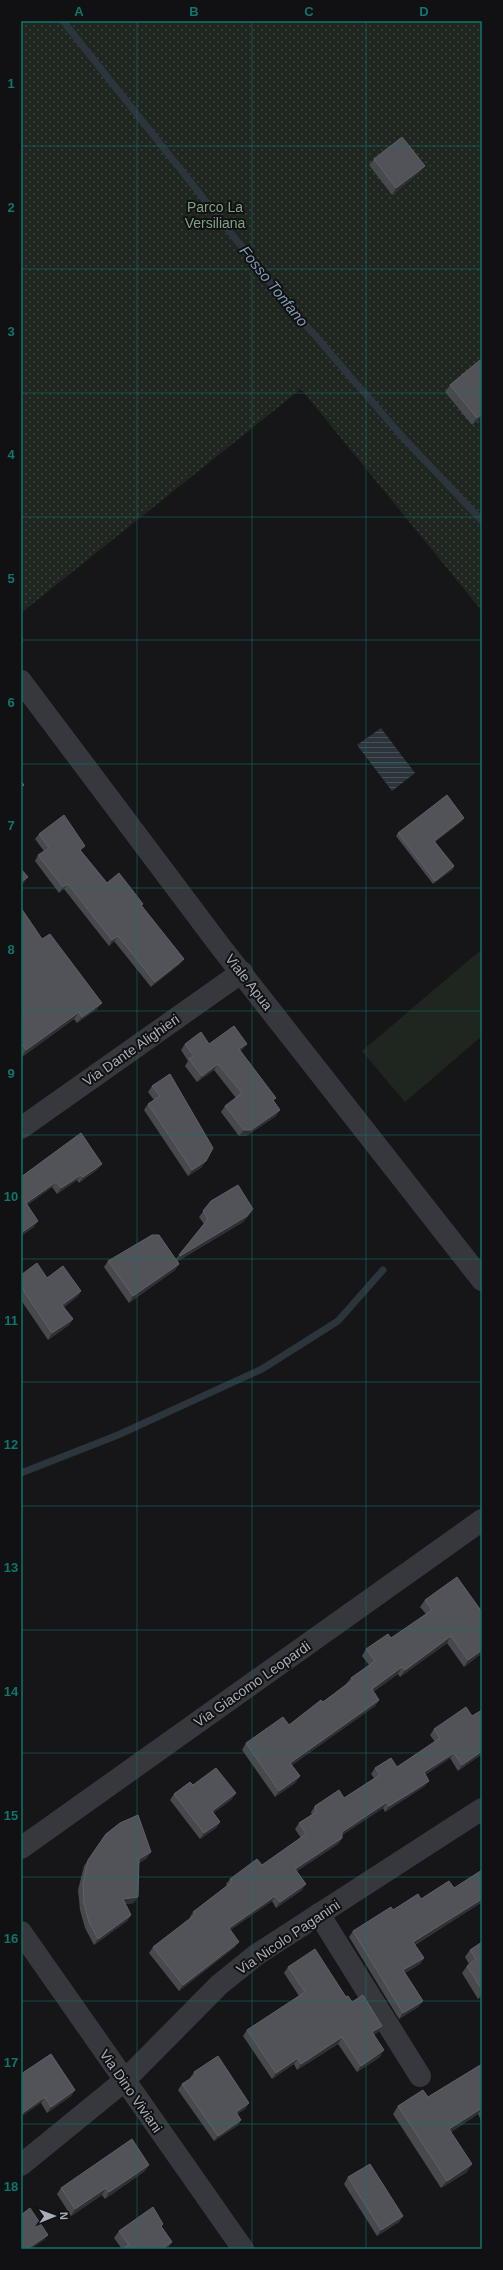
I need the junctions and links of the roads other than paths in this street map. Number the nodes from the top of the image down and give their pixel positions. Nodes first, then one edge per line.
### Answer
1 (25, 692) edge
2 (242, 972) junction
3 (21, 1128) edge
4 (482, 1280) edge
5 (482, 1520) edge
6 (482, 1809) edge
7 (21, 1848) edge
8 (319, 1914) junction
9 (21, 1932) edge
10 (420, 2076) dead end
11 (124, 2082) junction
12 (21, 2165) edge
13 (243, 2249) edge

1 - 2 street, Viale Apua
2 - 3 street, Via Dante Alighieri
2 - 4 street, Viale Apua
5 - 7 street, Via Giacomo Leopardi
6 - 8 street, Via Nicolo Paganini
8 - 10 street
8 - 11 street, Via Nicolo Paganini
9 - 11 street, Via Dino Viviani
11 - 12 street, Via Nicolo Paganini
11 - 13 street, Via Dino Viviani

